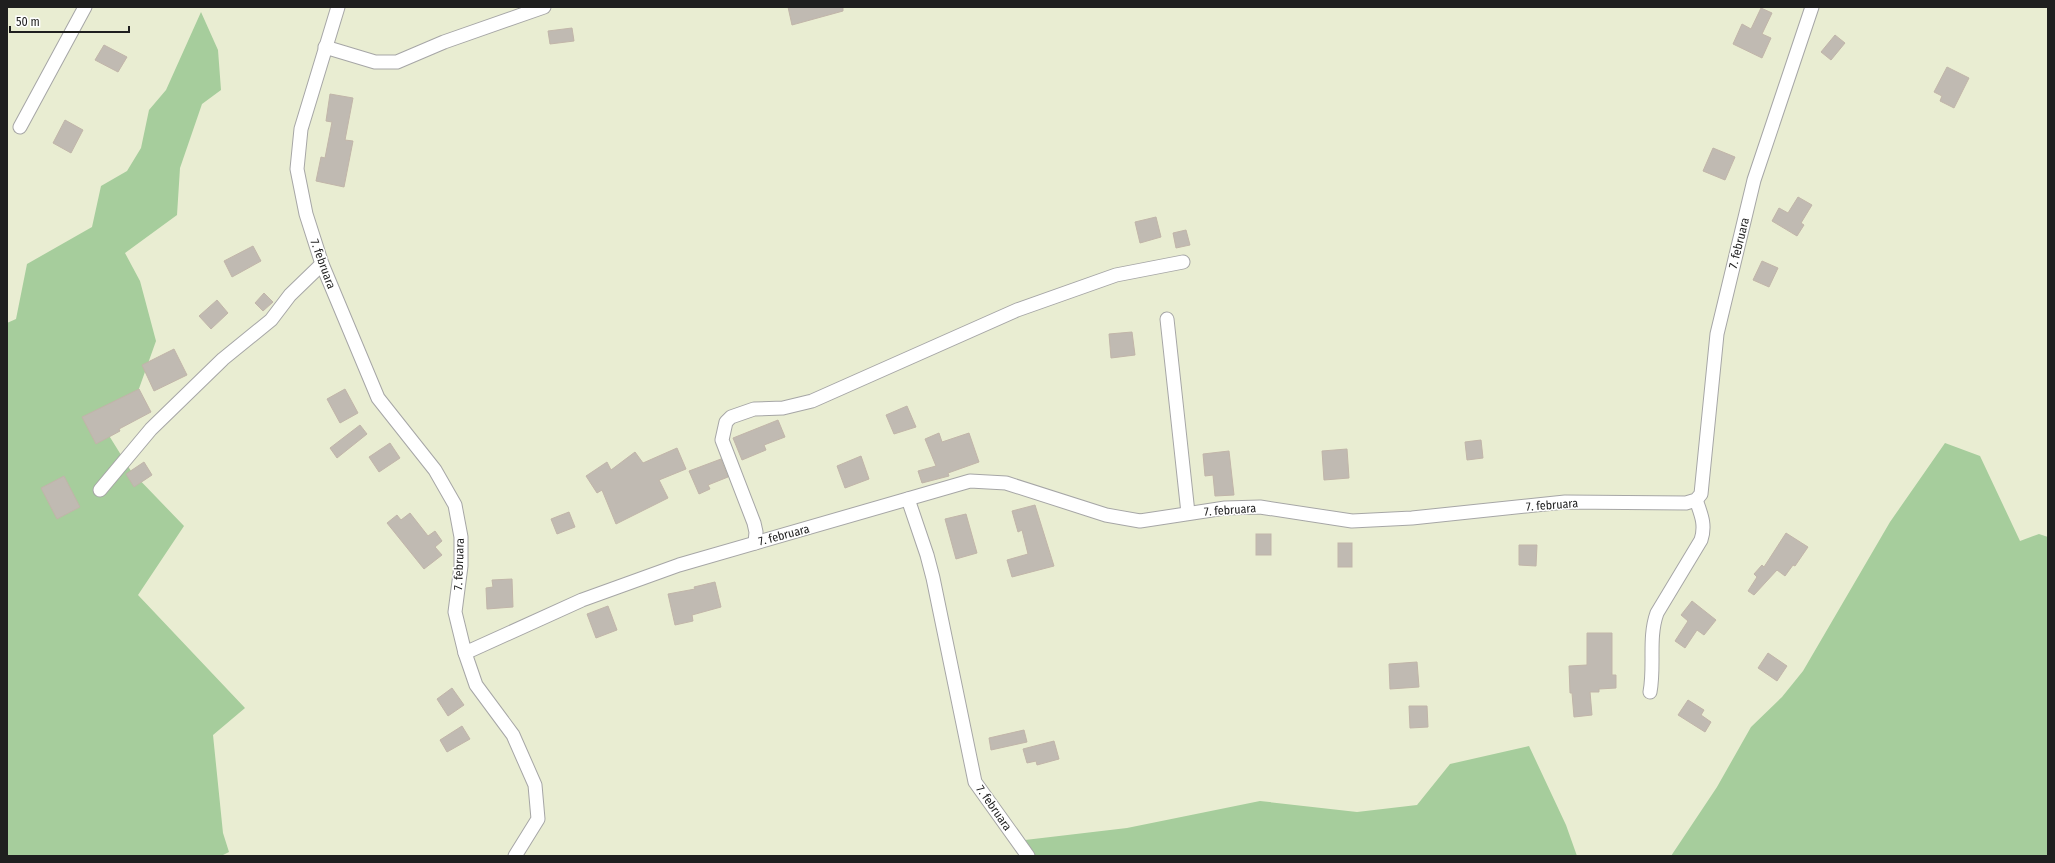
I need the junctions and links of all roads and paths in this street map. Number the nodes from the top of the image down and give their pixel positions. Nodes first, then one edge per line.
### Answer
1 (85, 7) edge
2 (338, 7) edge
3 (544, 7) edge
4 (1812, 7) edge
5 (325, 47) junction
6 (20, 127) dead end
7 (1183, 262) dead end
8 (322, 264) junction
9 (1167, 320) dead end
10 (100, 490) dead end
11 (908, 499) junction
12 (1696, 500) junction
13 (1188, 513) junction
14 (755, 543) junction
15 (466, 654) junction
16 (1650, 692) dead end
17 (515, 856) edge
18 (1028, 856) edge

1 - 6 street
2 - 5 street, 7. februara
3 - 5 street
4 - 12 street, 7. februara
5 - 8 street, 7. februara
7 - 14 street
8 - 10 street
8 - 15 street, 7. februara
9 - 13 street
11 - 13 street, 7. februara
11 - 14 street, 7. februara
11 - 18 street, 7. februara
12 - 13 street, 7. februara
12 - 16 street
14 - 15 street, 7. februara
15 - 17 street

